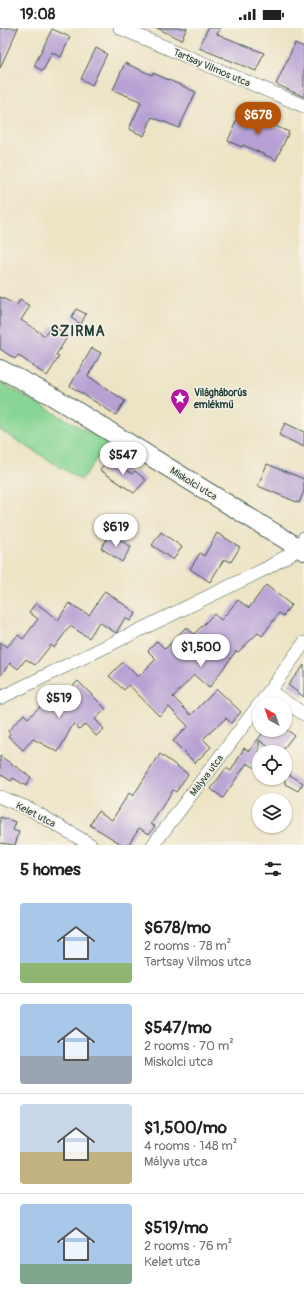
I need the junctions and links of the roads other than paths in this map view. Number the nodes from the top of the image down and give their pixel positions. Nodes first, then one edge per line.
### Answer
1 (120, 28) edge
2 (304, 106) edge
3 (0, 369) edge
4 (302, 546) edge
5 (304, 643) edge
6 (269, 691) junction
7 (264, 697) edge
8 (0, 698) edge
9 (252, 713) edge
10 (304, 714) edge
11 (0, 797) edge
12 (91, 845) edge
13 (153, 845) edge

1 - 2 street, Tartsay Vilmos utca
3 - 4 main road, Miskolci utca
4 - 8 street
5 - 6 street, Mályva utca
6 - 7 street, Mályva utca
6 - 10 street
9 - 13 street, Mályva utca
11 - 12 street, Kelet utca

